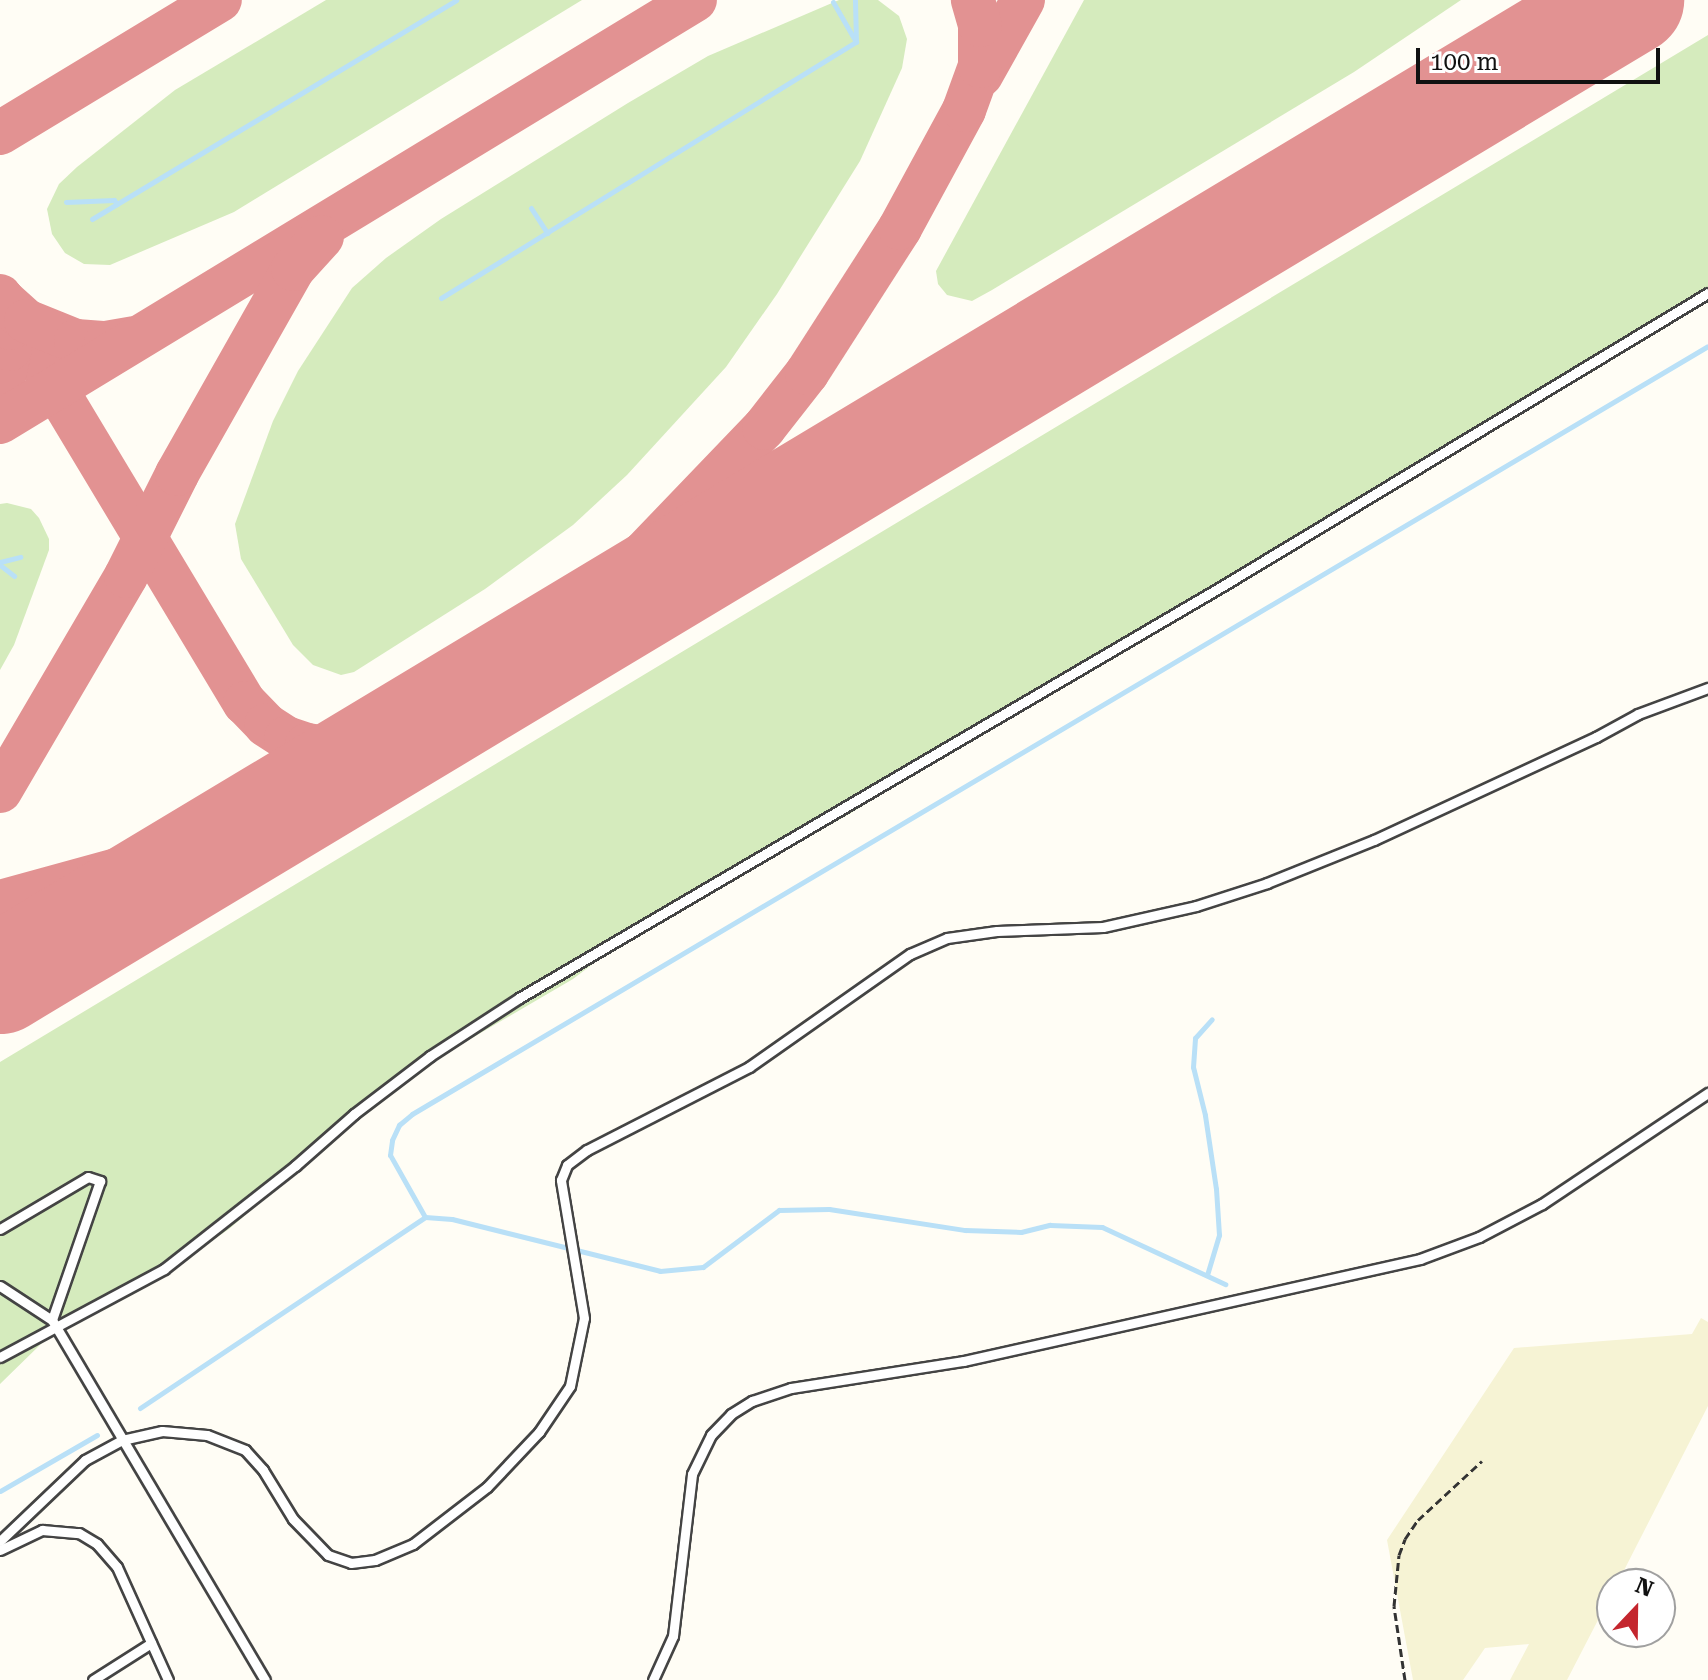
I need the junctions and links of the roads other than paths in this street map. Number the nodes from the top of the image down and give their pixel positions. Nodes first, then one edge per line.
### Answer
1 (1708, 293) edge
2 (1708, 688) edge
3 (1708, 1093) edge
4 (0, 1229) edge
5 (0, 1286) edge
6 (54, 1324) junction
7 (0, 1357) edge
8 (122, 1440) junction
9 (0, 1541) edge
10 (0, 1550) edge
11 (151, 1643) junction
12 (93, 1680) edge
13 (168, 1680) edge
14 (265, 1680) edge
15 (653, 1680) edge

1 - 6 lane
2 - 8 lane
3 - 15 lane
4 - 6 lane
5 - 6 lane
6 - 7 lane
6 - 8 lane
8 - 9 lane
8 - 14 lane
10 - 11 lane
11 - 12 lane
11 - 13 lane

